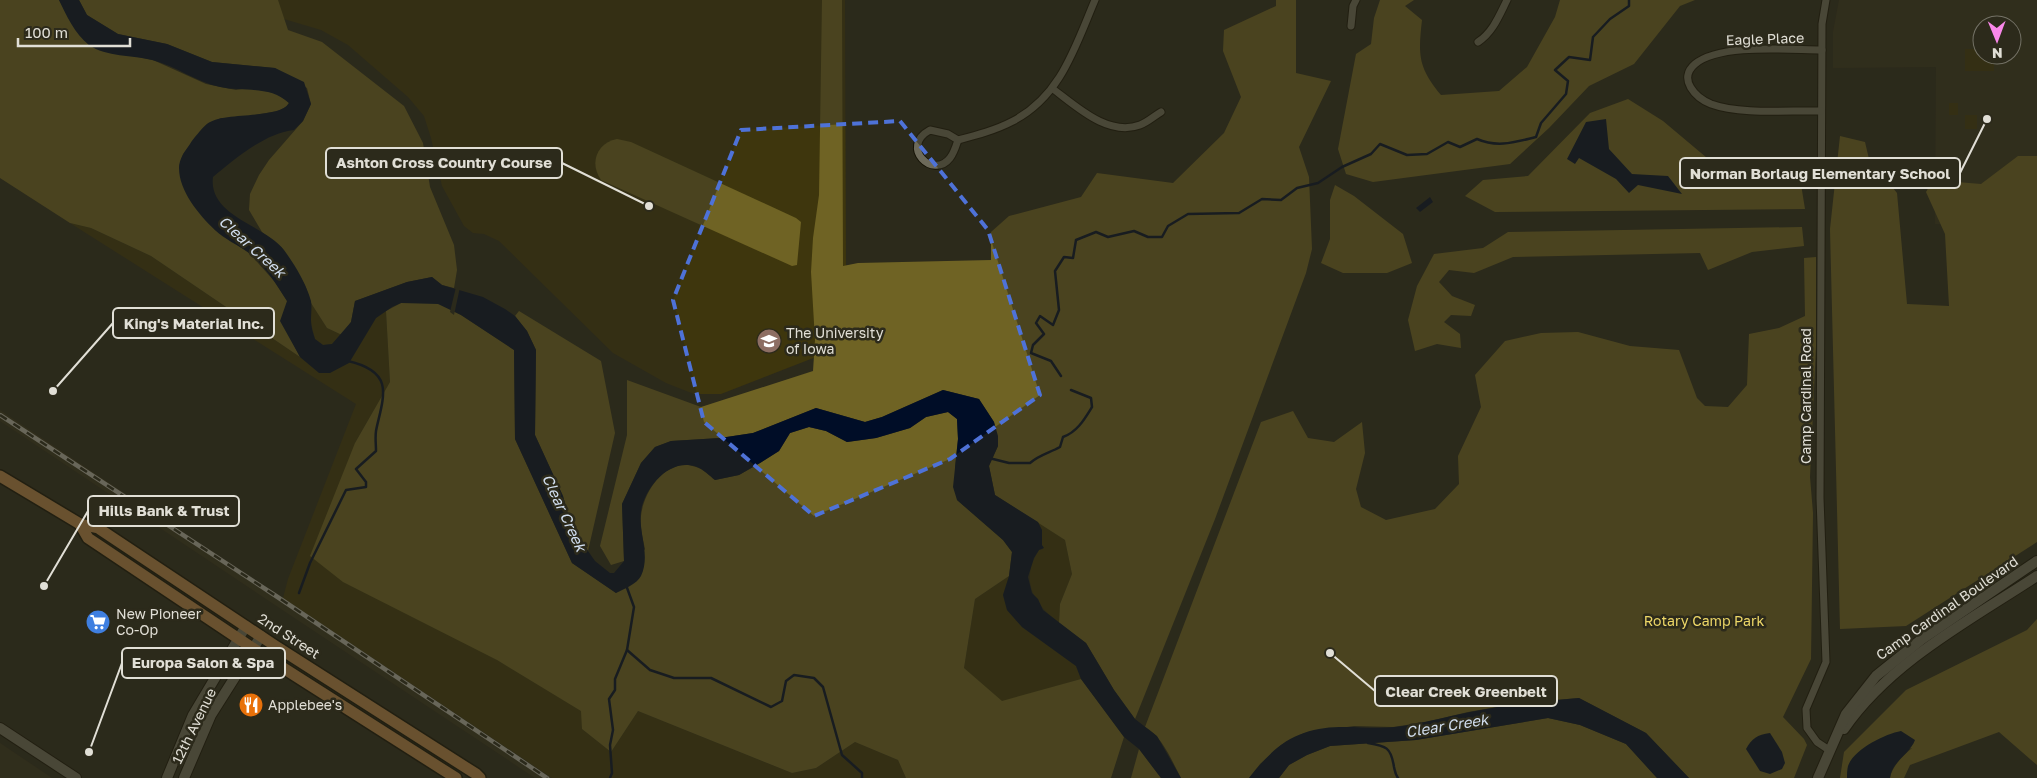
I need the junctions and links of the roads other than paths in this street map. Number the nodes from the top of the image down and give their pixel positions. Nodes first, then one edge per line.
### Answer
1 (1094, 0) edge
2 (1356, 0) edge
3 (1507, 0) edge
4 (1826, 0) edge
5 (1351, 26) dead end
6 (1478, 42) dead end
7 (1822, 50) junction
8 (1053, 89) junction
9 (1822, 111) junction
10 (1161, 112) dead end
11 (958, 140) junction
12 (0, 476) edge
13 (80, 524) junction
14 (2037, 561) edge
15 (2037, 576) edge
16 (246, 626) junction
17 (261, 636) junction
18 (239, 639) junction
19 (253, 648) junction
20 (0, 728) edge
21 (1829, 750) junction
22 (76, 778) edge
23 (167, 778) edge
24 (184, 778) edge
25 (456, 778) edge
26 (480, 778) edge
27 (1818, 778) edge

1 - 8 street
2 - 5 street
3 - 6 street
4 - 7 street, Camp Cardinal Road
7 - 9 street, Camp Cardinal Road
7 - 9 street, Eagle Place
8 - 10 street
8 - 11 street
9 - 21 street, Camp Cardinal Road
11 - 11 street
12 - 13 main road, 2nd Street
13 - 16 main road, 2nd Street
13 - 18 main road, 2nd Street
14 - 21 street, Camp Cardinal Boulevard
15 - 21 street, Camp Cardinal Boulevard
16 - 17 main road, 2nd Street
16 - 18 street, 12th Avenue
17 - 19 street, 12th Avenue
17 - 26 main road, 2nd Street
18 - 19 main road, 2nd Street
18 - 23 street, 12th Avenue
19 - 24 street, 12th Avenue
19 - 25 main road, 2nd Street
20 - 22 street
21 - 27 street

